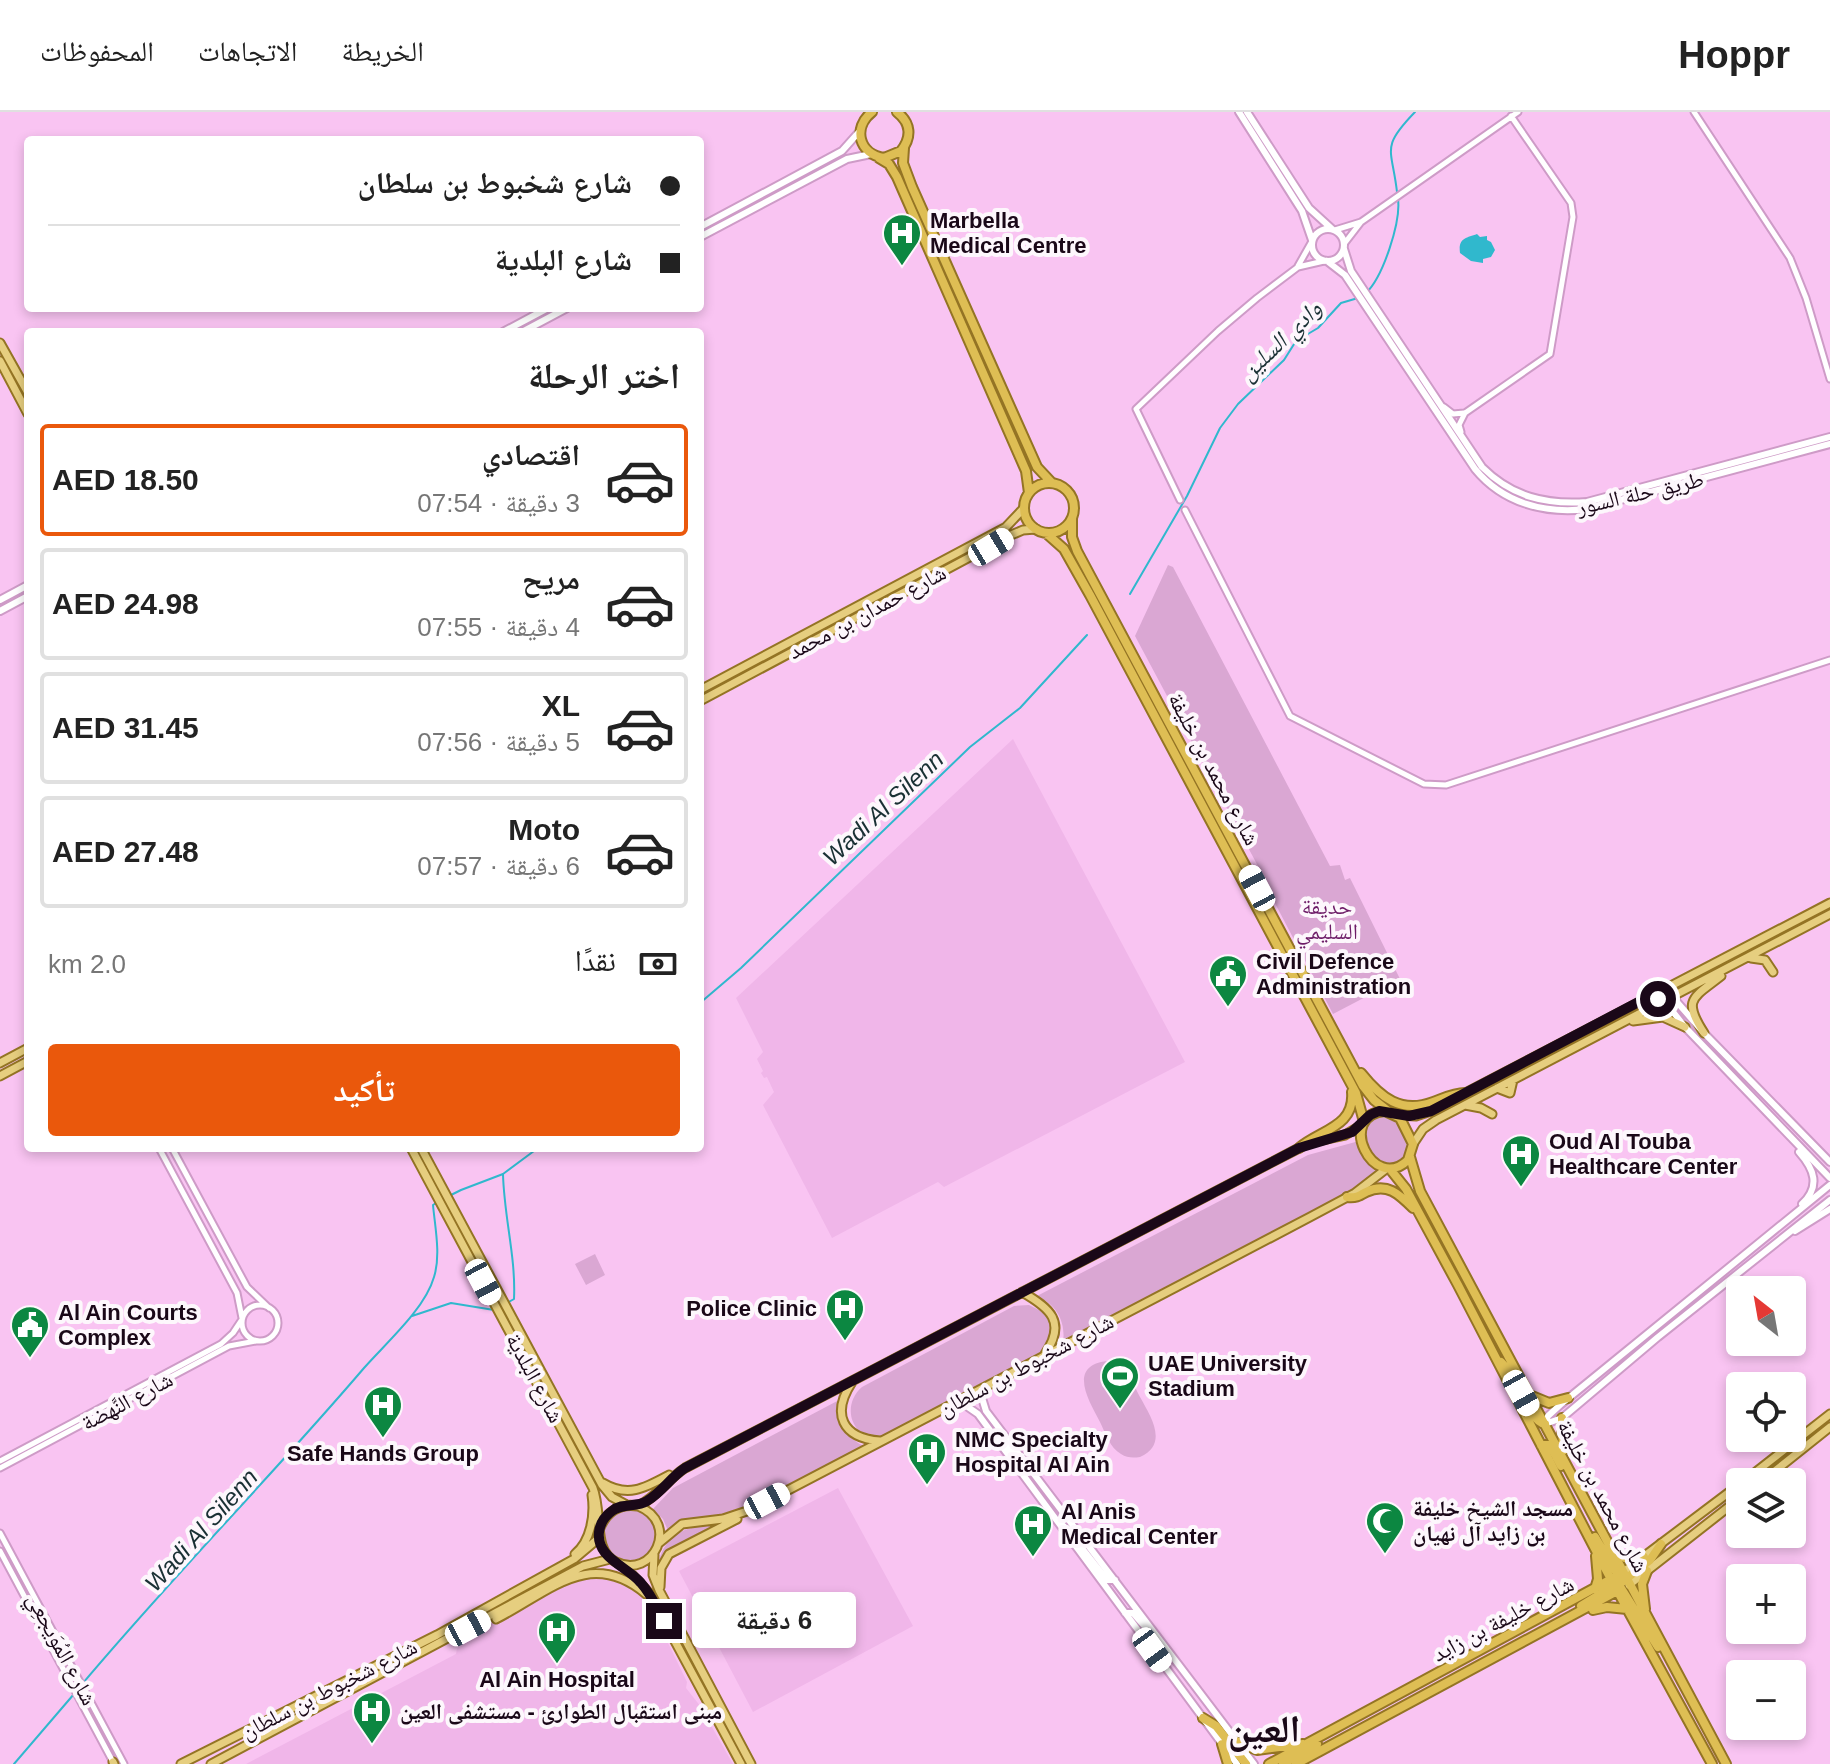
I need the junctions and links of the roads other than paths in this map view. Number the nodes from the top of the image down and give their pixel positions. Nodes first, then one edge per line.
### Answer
1 (872, 112) edge
2 (897, 112) edge
3 (1239, 112) edge
4 (1247, 112) edge
5 (1518, 112) edge
6 (1694, 112) edge
7 (864, 116) edge
8 (1511, 116) junction
9 (859, 132) junction
10 (904, 148) junction
11 (875, 156) junction
12 (1361, 222) junction
13 (704, 225) edge
14 (1334, 230) junction
15 (704, 235) edge
16 (1312, 241) junction
17 (1344, 247) junction
18 (1326, 261) junction
19 (1298, 267) junction
20 (1360, 290) junction
21 (1366, 301) junction
22 (540, 312) edge
23 (560, 312) edge
24 (510, 328) edge
25 (530, 328) edge
26 (0, 343) edge
27 (0, 361) edge
28 (1830, 379) edge
29 (24, 386) edge
30 (1434, 394) junction
31 (24, 406) edge
32 (1465, 413) junction
33 (1830, 436) edge
34 (1830, 444) edge
35 (1469, 449) junction
36 (1052, 483) junction
37 (1029, 493) junction
38 (1180, 500) dead end
39 (1024, 508) junction
40 (1185, 510) dead end
41 (1072, 518) junction
42 (1036, 529) junction
43 (1046, 533) junction
44 (24, 587) edge
45 (24, 598) edge
46 (0, 600) edge
47 (0, 611) edge
48 (1830, 660) edge
49 (704, 688) edge
50 (704, 699) edge
51 (1830, 903) edge
52 (1830, 914) edge
53 (1772, 945) junction
54 (1749, 957) junction
55 (1728, 969) junction
56 (1666, 987) junction
57 (1658, 992) junction
58 (1648, 997) junction
59 (1673, 998) junction
60 (1664, 1003) junction
61 (1615, 1026) junction
62 (1685, 1027) junction
63 (1704, 1033) junction
64 (1592, 1039) junction
65 (24, 1050) edge
66 (24, 1061) edge
67 (0, 1063) edge
68 (1351, 1063) junction
69 (0, 1076) edge
70 (1349, 1080) junction
71 (1465, 1093) junction
72 (1465, 1105) junction
73 (1392, 1113) junction
74 (1492, 1114) dead end
75 (1363, 1124) junction
76 (1791, 1138) junction
77 (1413, 1144) junction
78 (1299, 1148) junction
79 (161, 1152) edge
80 (174, 1152) edge
81 (414, 1152) edge
82 (422, 1152) edge
83 (1410, 1157) junction
84 (1830, 1160) edge
85 (1388, 1169) junction
86 (430, 1174) junction
87 (1830, 1178) edge
88 (1830, 1185) edge
89 (1347, 1197) junction
90 (1830, 1200) edge
91 (1830, 1209) edge
92 (1420, 1213) junction
93 (453, 1216) junction
94 (1783, 1224) junction
95 (1788, 1234) junction
96 (1022, 1292) junction
97 (269, 1308) junction
98 (242, 1319) junction
99 (256, 1341) junction
100 (522, 1344) junction
101 (1044, 1356) junction
102 (1497, 1360) junction
103 (853, 1380) junction
104 (983, 1388) junction
105 (1529, 1394) junction
106 (1568, 1398) junction
107 (953, 1403) junction
108 (1830, 1414) edge
109 (1562, 1418) junction
110 (1545, 1424) junction
111 (1830, 1427) edge
112 (993, 1436) junction
113 (880, 1441) junction
114 (1540, 1443) junction
115 (1021, 1456) junction
116 (1564, 1460) junction
117 (0, 1461) edge
118 (0, 1468) edge
119 (685, 1468) junction
120 (1760, 1468) edge
121 (1779, 1468) edge
122 (600, 1480) junction
123 (589, 1481) junction
124 (1580, 1492) junction
125 (1726, 1494) edge
126 (627, 1505) junction
127 (638, 1506) junction
128 (1726, 1509) edge
129 (750, 1510) junction
130 (1578, 1515) junction
131 (1056, 1521) junction
132 (600, 1528) junction
133 (0, 1533) edge
134 (599, 1538) junction
135 (659, 1543) junction
136 (1661, 1544) junction
137 (1594, 1547) junction
138 (1610, 1550) junction
139 (0, 1551) edge
140 (654, 1553) junction
141 (1644, 1557) junction
142 (611, 1559) junction
143 (621, 1564) junction
144 (1647, 1571) junction
145 (1115, 1580) junction
146 (1620, 1582) junction
147 (1122, 1589) junction
148 (1595, 1589) junction
149 (506, 1596) junction
150 (662, 1597) junction
151 (652, 1598) junction
152 (1627, 1609) junction
153 (1123, 1610) junction
154 (1577, 1614) junction
155 (469, 1617) junction
156 (1647, 1618) junction
157 (1558, 1624) junction
158 (468, 1628) junction
159 (1477, 1644) dead end
160 (1165, 1646) junction
161 (1665, 1652) junction
162 (1473, 1655) junction
163 (402, 1663) junction
164 (375, 1667) junction
165 (332, 1700) junction
166 (1203, 1718) junction
167 (1325, 1735) junction
168 (1238, 1742) junction
169 (1311, 1742) junction
170 (1222, 1744) junction
171 (205, 1752) junction
172 (114, 1763) edge
173 (124, 1764) edge
174 (181, 1764) edge
175 (194, 1764) edge
176 (211, 1764) edge
177 (741, 1764) edge
178 (751, 1764) edge
179 (1228, 1764) edge
180 (1237, 1764) edge
181 (1246, 1764) edge
182 (1254, 1764) edge
183 (1269, 1764) edge
184 (1283, 1764) edge
185 (1296, 1764) edge
186 (1712, 1764) edge
187 (1726, 1764) edge

1 - 7 highway
2 - 10 highway
3 - 16 main road
4 - 14 main road
5 - 8 street
6 - 28 street
7 - 9 highway
8 - 12 street
8 - 32 street
9 - 11 highway
9 - 13 main road
10 - 11 highway
10 - 36 highway
11 - 15 main road
11 - 37 highway
12 - 14 street
12 - 17 street
14 - 16 main road
14 - 17 main road
16 - 18 main road
16 - 19 street
17 - 18 main road
17 - 20 main road, طريق حلة السور
18 - 19 street
18 - 20 main road, طريق حلة السور
19 - 38 street
20 - 21 main road, طريق حلة السور
21 - 30 main road, طريق حلة السور
21 - 34 main road, طريق حلة السور
22 - 24 main road
23 - 25 main road
26 - 29 main road
27 - 31 main road
30 - 32 street
30 - 35 main road, طريق حلة السور
32 - 35 street
33 - 35 main road, طريق حلة السور
36 - 37 highway
36 - 41 highway
37 - 39 highway
39 - 42 highway
39 - 49 main road, شارع حمدان بن محمد
40 - 48 street
41 - 43 highway
41 - 68 highway, شارع محمد بن خليفة
42 - 43 highway
42 - 50 main road, شارع حمدان بن محمد
43 - 70 highway, شارع محمد بن خليفة
44 - 46 main road
45 - 47 main road
51 - 56 main road
52 - 53 main road
53 - 54 main road
53 - 54 main road
54 - 55 main road
55 - 59 main road
55 - 63 main road
56 - 57 main road
56 - 59 main road
57 - 58 main road
57 - 60 main road
58 - 64 main road
58 - 71 main road
59 - 60 main road
59 - 63 main road
60 - 61 main road
60 - 62 main road
61 - 62 main road
61 - 64 main road
62 - 76 main road
63 - 84 main road
64 - 72 main road
65 - 67 main road
66 - 69 main road
68 - 71 highway
68 - 73 highway, شارع محمد بن خليفة
70 - 75 highway, شارع محمد بن خليفة
70 - 78 highway
71 - 73 main road
72 - 74 main road
72 - 77 main road
73 - 75 highway
73 - 77 highway
75 - 78 main road
75 - 85 highway
76 - 87 main road
76 - 94 main road
77 - 83 highway
78 - 96 main road
79 - 98 street
80 - 97 street
81 - 86 main road, شارع البلدية
82 - 86 main road, شارع البلدية
83 - 85 highway
83 - 105 highway, شارع محمد بن خليفة
85 - 89 main road, شارع شخبوط بن سلطان
85 - 92 highway, شارع محمد بن خليفة
86 - 93 main road, شارع البلدية
88 - 94 main road
89 - 92 highway
89 - 101 main road, شارع شخبوط بن سلطان
90 - 95 main road
91 - 95 main road
92 - 102 highway, شارع محمد بن خليفة
93 - 100 main road, شارع البلدية
93 - 100 main road, شارع البلدية
94 - 106 main road
95 - 109 main road
96 - 101 main road
96 - 103 main road
97 - 98 street
97 - 99 street
98 - 99 street
98 - 117 street, شارع النَّهضة
99 - 118 street, شارع النَّهضة
100 - 122 main road, شارع البلدية
100 - 123 main road, شارع البلدية
101 - 104 main road, شارع شخبوط بن سلطان
102 - 110 highway
102 - 114 highway, شارع محمد بن خليفة
103 - 113 main road
103 - 119 main road
104 - 107 main road, شارع شخبوط بن سلطان
104 - 115 main road
105 - 106 highway
105 - 110 highway, شارع محمد بن خليفة
106 - 110 main road
107 - 112 main road
107 - 113 main road, شارع شخبوط بن سلطان
108 - 120 main road, شارع خليفة بن زايد
109 - 110 main road
109 - 116 highway
110 - 114 highway
110 - 116 highway, شارع محمد بن خليفة
111 - 121 main road
112 - 115 main road
112 - 131 main road
113 - 129 main road, شارع شخبوط بن سلطان
114 - 124 highway
114 - 130 highway, شارع محمد بن خليفة
115 - 145 main road
116 - 124 highway, شارع محمد بن خليفة
119 - 122 main road
119 - 127 main road
122 - 126 main road, شارع البلدية
123 - 132 main road, شارع البلدية
123 - 149 main road
124 - 138 highway, شارع محمد بن خليفة
125 - 136 main road, شارع خليفة بن زايد
126 - 127 main road
126 - 132 main road
127 - 135 main road
128 - 144 main road, شارع خليفة بن زايد
129 - 135 main road, شارع شخبوط بن سلطان
129 - 150 main road
130 - 137 highway, شارع محمد بن خليفة
130 - 146 highway
131 - 145 main road
131 - 153 main road
132 - 134 main road
133 - 173 street, شارع المُوَيجعِي
134 - 142 main road
134 - 149 main road, شارع شخبوط بن سلطان
135 - 140 main road
136 - 141 main road, شارع خليفة بن زايد
136 - 146 highway
137 - 146 highway, شارع محمد بن خليفة
137 - 148 highway
138 - 141 highway
138 - 146 highway, شارع محمد بن خليفة
139 - 172 street, شارع المُوَيجعِي
140 - 143 main road
140 - 150 main road
141 - 146 main road, شارع خليفة بن زايد
142 - 143 main road
142 - 158 main road, شارع شخبوط بن سلطان
143 - 151 main road
144 - 146 main road, شارع خليفة بن زايد
144 - 156 highway
145 - 147 main road
146 - 148 highway, شارع خليفة بن زايد
146 - 152 highway, شارع محمد بن خليفة
146 - 154 highway, شارع خليفة بن زايد
146 - 156 highway, شارع محمد بن خليفة
146 - 157 highway
146 - 161 highway
147 - 153 main road
147 - 160 main road
148 - 162 highway, شارع خليفة بن زايد
149 - 155 main road, شارع شخبوط بن سلطان
150 - 178 main road
151 - 158 main road
151 - 177 main road
152 - 154 highway
152 - 186 highway, شارع محمد بن خليفة
153 - 160 main road
153 - 166 main road
154 - 157 highway, شارع خليفة بن زايد
155 - 163 main road
155 - 164 main road, شارع شخبوط بن سلطان
156 - 161 highway, شارع محمد بن خليفة
157 - 185 highway, شارع خليفة بن زايد
158 - 163 main road, شارع شخبوط بن سلطان
159 - 162 highway
160 - 168 main road
161 - 187 highway, شارع محمد بن خليفة
162 - 167 highway, شارع خليفة بن زايد
163 - 165 main road, شارع شخبوط بن سلطان
164 - 165 main road
164 - 171 main road, شارع شخبوط بن سلطان
165 - 176 main road, شارع شخبوط بن سلطان
166 - 170 main road
166 - 181 highway
167 - 169 highway, شارع خليفة بن زايد
167 - 184 highway
168 - 169 highway
168 - 182 main road
169 - 183 highway, شارع خليفة بن زايد
170 - 179 highway
170 - 180 main road
171 - 174 main road, شارع شخبوط بن سلطان
171 - 175 main road

